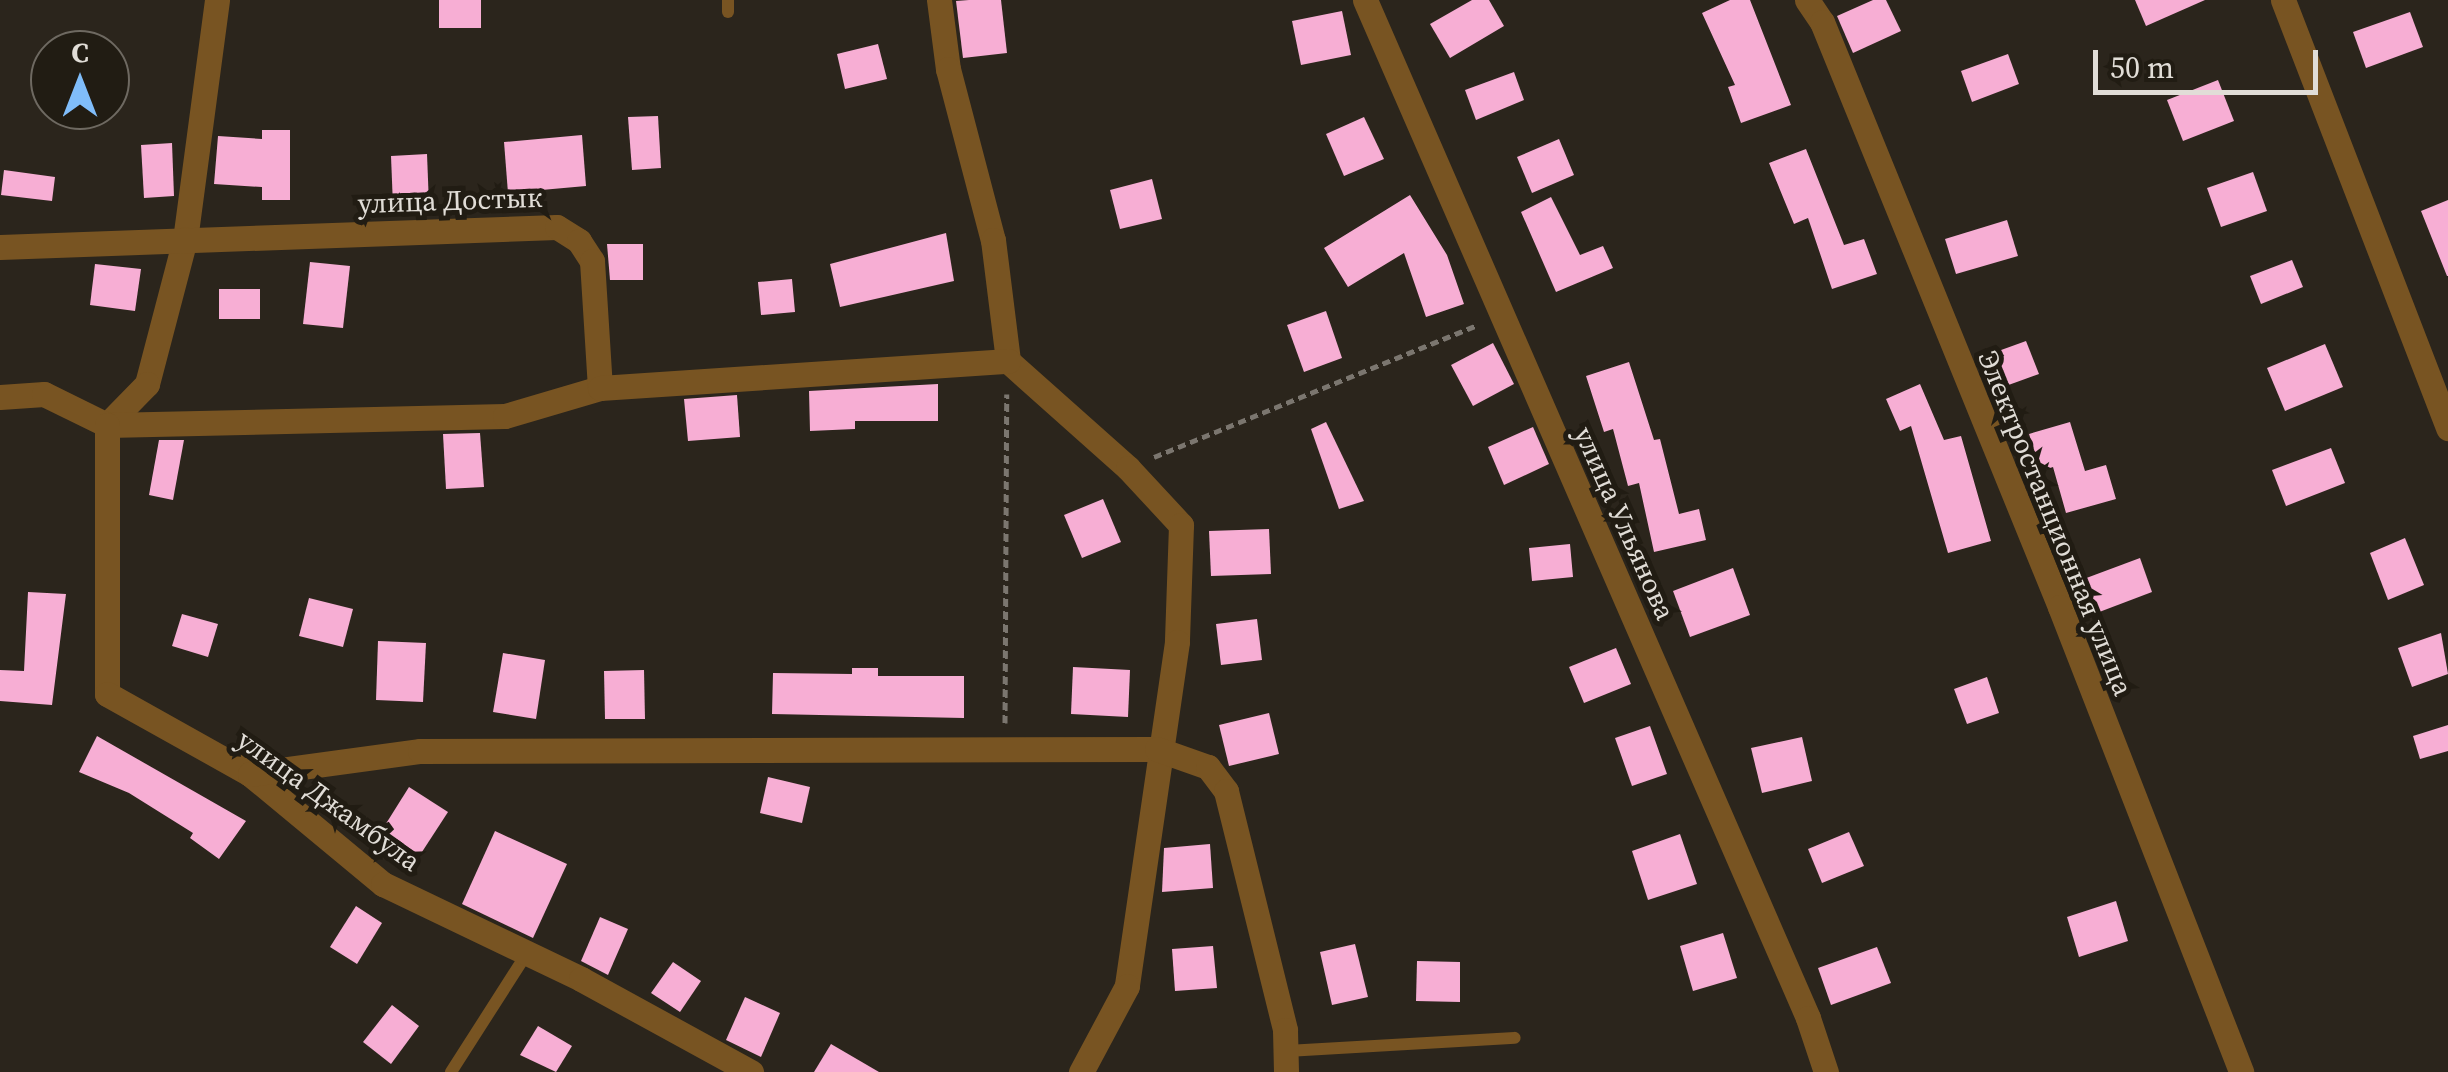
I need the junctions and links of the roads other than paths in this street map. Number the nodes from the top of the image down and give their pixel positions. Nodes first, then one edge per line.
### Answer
1 (217, 0) edge
2 (939, 0) edge
3 (1365, 0) edge
4 (1807, 0) edge
5 (2283, 0) edge
6 (184, 239) junction
7 (0, 247) edge
8 (1008, 361) junction
9 (600, 388) junction
10 (0, 397) edge
11 (107, 425) junction
12 (2448, 428) edge
13 (1157, 749) junction
14 (250, 774) junction
15 (526, 952) junction
16 (1515, 1038) dead end
17 (1286, 1061) edge
18 (451, 1072) edge
19 (751, 1072) edge
20 (1081, 1072) edge
21 (1826, 1072) edge
22 (2241, 1072) edge

1 - 6 street
2 - 8 street
3 - 21 street, улица Ульянова
4 - 22 street, Электростанционная улица
5 - 12 street
6 - 7 street, улица Достык
6 - 9 street, улица Достык
6 - 11 street
8 - 9 street
8 - 13 street
9 - 11 street
10 - 11 street
11 - 14 street, улица Джамбула
13 - 14 street
13 - 17 street
13 - 20 street
14 - 15 street, улица Джамбула
15 - 18 lane
15 - 19 street, улица Джамбула
16 - 17 lane

